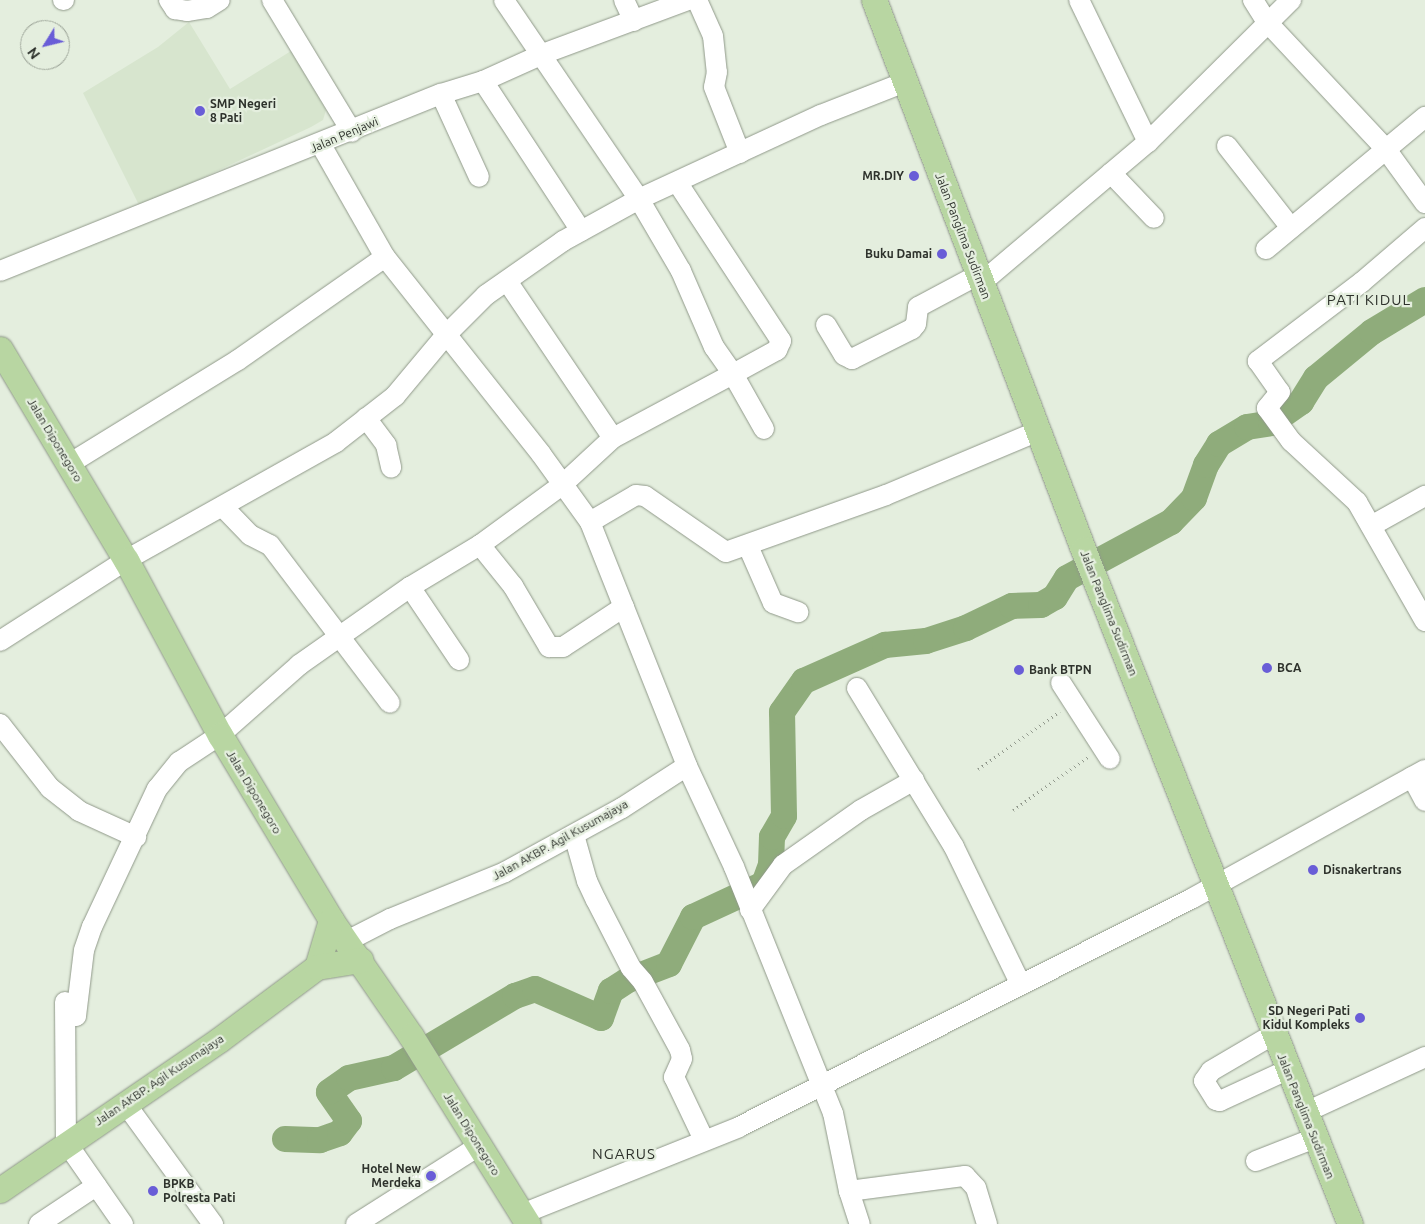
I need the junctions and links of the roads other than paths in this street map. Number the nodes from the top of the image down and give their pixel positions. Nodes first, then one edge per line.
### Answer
1 (169, 0) edge
2 (220, 0) edge
3 (272, 0) edge
4 (504, 0) edge
5 (624, 0) edge
6 (688, 0) edge
7 (697, 0) edge
8 (874, 0) edge
9 (1079, 0) edge
10 (1253, 0) edge
11 (1291, 0) edge
12 (634, 21) junction
13 (1267, 22) junction
14 (543, 54) junction
15 (483, 81) junction
16 (905, 82) junction
17 (441, 94) junction
18 (1425, 117) edge
19 (352, 132) junction
20 (1148, 142) junction
21 (321, 144) junction
22 (1227, 146) dead end
23 (1384, 148) junction
24 (740, 153) junction
25 (1111, 173) junction
26 (479, 177) dead end
27 (677, 182) junction
28 (639, 199) junction
29 (1425, 203) edge
30 (1154, 218) dead end
31 (1291, 228) junction
32 (1425, 228) edge
33 (581, 231) junction
34 (1266, 249) dead end
35 (385, 257) junction
36 (0, 271) edge
37 (979, 279) junction
38 (507, 280) junction
39 (826, 325) dead end
40 (445, 336) junction
41 (0, 349) edge
42 (733, 374) junction
43 (366, 418) junction
44 (764, 429) dead end
45 (1038, 431) junction
46 (613, 438) junction
47 (69, 464) junction
48 (391, 467) dead end
49 (562, 485) junction
50 (1425, 496) edge
51 (223, 507) junction
52 (590, 522) junction
53 (1371, 526) junction
54 (480, 545) junction
55 (748, 546) junction
56 (126, 560) junction
57 (410, 587) junction
58 (624, 607) junction
59 (798, 612) dead end
60 (1425, 621) edge
61 (341, 636) junction
62 (0, 641) edge
63 (459, 660) dead end
64 (1061, 682) dead end
65 (857, 688) dead end
66 (390, 703) dead end
67 (0, 724) edge
68 (220, 735) junction
69 (1106, 753) road end
70 (687, 766) junction
71 (1418, 774) edge
72 (914, 780) junction
73 (1425, 801) edge
74 (130, 834) junction
75 (574, 835) junction
76 (1217, 885) junction
77 (748, 904) junction
78 (331, 920) junction
79 (353, 951) junction
80 (317, 967) junction
81 (1021, 985) junction
82 (1274, 1034) junction
83 (1425, 1057) edge
84 (1288, 1070) junction
85 (822, 1086) junction
86 (125, 1103) junction
87 (1306, 1112) junction
88 (1315, 1138) junction
89 (704, 1140) junction
90 (66, 1142) junction
91 (479, 1146) junction
92 (1256, 1161) dead end
93 (96, 1186) junction
94 (0, 1190) edge
95 (849, 1191) junction
96 (525, 1219) edge
97 (39, 1224) edge
98 (123, 1224) edge
99 (192, 1224) edge
100 (200, 1224) edge
101 (213, 1224) edge
102 (356, 1224) edge
103 (860, 1224) edge
104 (987, 1224) edge
105 (1350, 1224) edge

1 - 2 street
3 - 19 street
4 - 14 street
5 - 12 street
6 - 12 street, Jalan Penjawi
7 - 24 street
8 - 16 main road, Jalan Panglima Sudirman
9 - 20 street
10 - 13 street
11 - 13 street
12 - 14 street, Jalan Penjawi
13 - 20 street
13 - 23 street
14 - 15 street, Jalan Penjawi
14 - 28 street
15 - 17 street, Jalan Penjawi
15 - 33 street
16 - 24 street
16 - 37 main road, Jalan Panglima Sudirman
17 - 19 street, Jalan Penjawi
17 - 26 street
18 - 23 street
19 - 21 street, Jalan Penjawi
20 - 25 street
21 - 35 street
21 - 36 street, Jalan Penjawi
22 - 31 street
23 - 29 street
23 - 31 street
24 - 27 street
25 - 30 street
25 - 37 street
27 - 28 street
27 - 42 street
28 - 33 street
28 - 42 street
31 - 34 street
32 - 53 street
33 - 38 street
35 - 40 street
35 - 47 street
37 - 39 street
37 - 45 main road, Jalan Panglima Sudirman
38 - 40 street
38 - 46 street
40 - 43 street
40 - 49 street
41 - 47 main road, Jalan Diponegoro
42 - 44 street
42 - 46 street
43 - 48 street
43 - 51 street
45 - 55 street
45 - 76 main road, Jalan Panglima Sudirman
46 - 49 street
47 - 56 main road, Jalan Diponegoro
49 - 52 street
49 - 54 street
50 - 53 street
51 - 56 street
51 - 61 street
52 - 55 street
52 - 58 street
53 - 60 street
54 - 57 street
54 - 58 street
55 - 59 street
56 - 62 street
56 - 68 main road, Jalan Diponegoro
57 - 61 street
57 - 63 street
58 - 70 street
61 - 66 street
61 - 68 street
64 - 69 street
65 - 72 street
67 - 74 street
68 - 74 street
68 - 78 main road, Jalan Diponegoro
70 - 75 street, Jalan AKBP. Agil Kusumajaya
70 - 77 street
71 - 73 street
71 - 76 street
72 - 77 street
72 - 81 street
74 - 90 street
75 - 79 street, Jalan AKBP. Agil Kusumajaya
75 - 89 street
76 - 81 street
76 - 82 main road, Jalan Panglima Sudirman
77 - 85 street
78 - 79 main road, Jalan Diponegoro
78 - 80 main road
79 - 80 main road, Jalan AKBP. Agil Kusumajaya
79 - 91 main road, Jalan Diponegoro
80 - 86 main road, Jalan AKBP. Agil Kusumajaya
81 - 85 street
82 - 84 main road, Jalan Panglima Sudirman
82 - 84 street
83 - 87 street
84 - 87 main road, Jalan Panglima Sudirman
85 - 89 street
85 - 95 street
86 - 90 main road, Jalan AKBP. Agil Kusumajaya
86 - 101 street
87 - 88 main road, Jalan Panglima Sudirman
88 - 92 street
88 - 105 main road, Jalan Panglima Sudirman
89 - 96 street
90 - 93 street
90 - 94 main road, Jalan AKBP. Agil Kusumajaya
91 - 96 main road, Jalan Diponegoro
91 - 102 street
93 - 97 street
93 - 98 street
95 - 103 street
95 - 104 street
99 - 100 street

